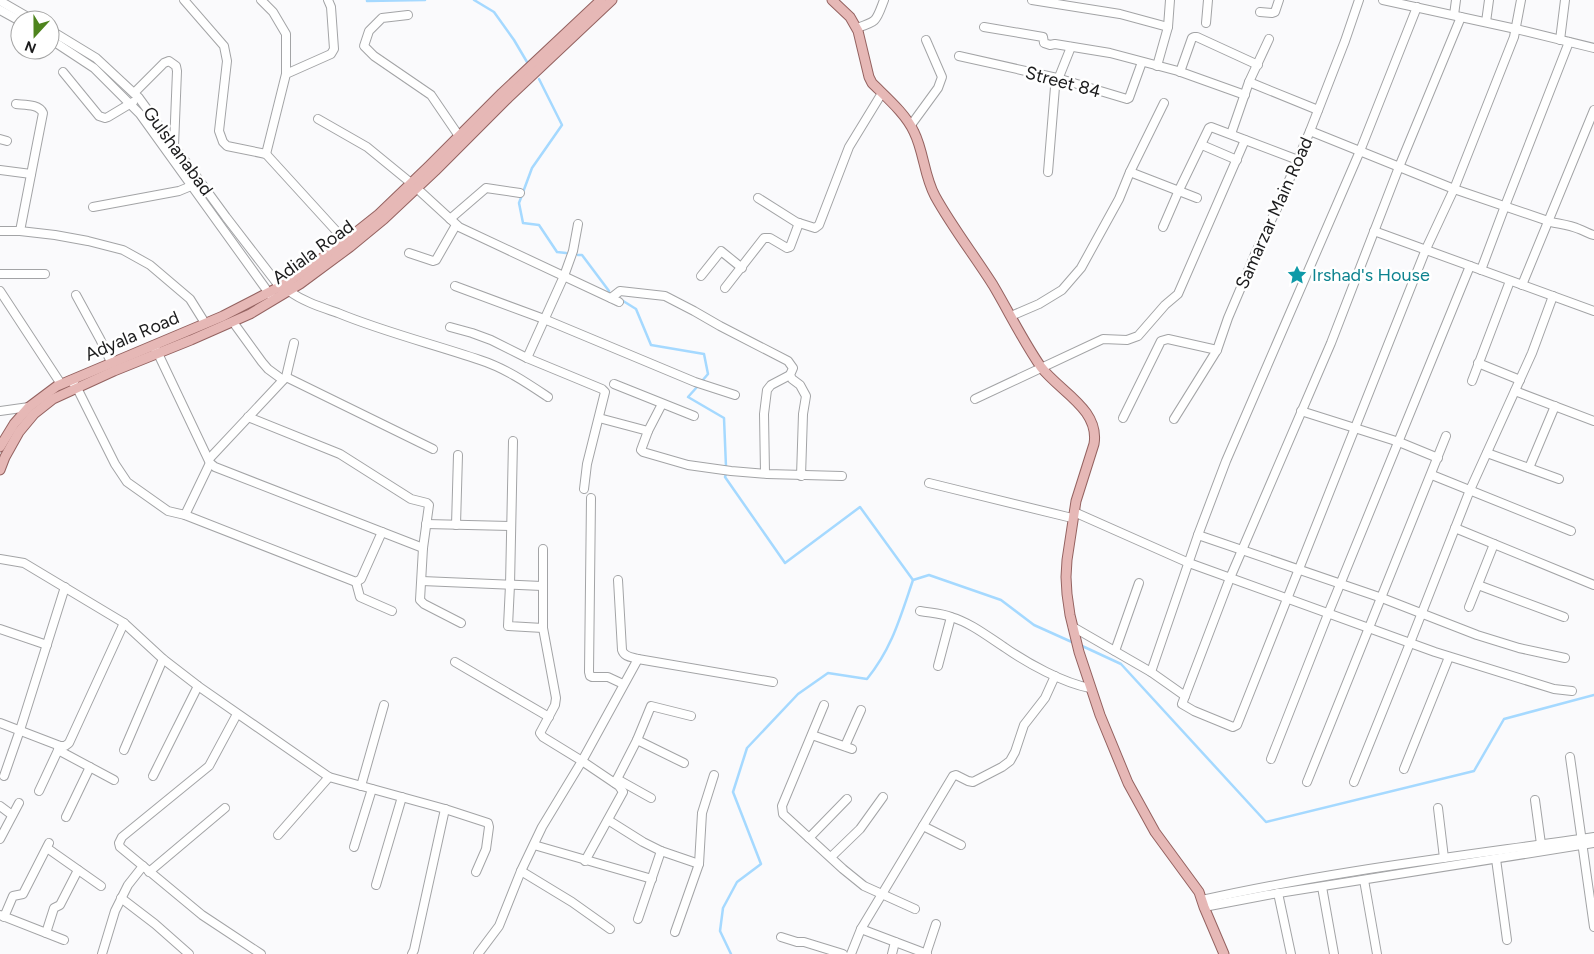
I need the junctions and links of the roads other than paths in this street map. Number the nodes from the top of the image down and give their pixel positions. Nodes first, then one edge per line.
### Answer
1 (184, 0) edge
2 (261, 0) edge
3 (328, 0) edge
4 (601, 0) edge
5 (612, 0) edge
6 (832, 0) edge
7 (884, 0) edge
8 (1032, 0) edge
9 (1170, 0) edge
10 (1208, 0) edge
11 (1279, 0) edge
12 (1359, 0) edge
13 (1386, 0) edge
14 (1456, 0) edge
15 (1489, 0) edge
16 (1520, 0) edge
17 (1565, 0) edge
18 (0, 1) edge
19 (1051, 2) edge
20 (1420, 5) edge
21 (15, 10) edge
22 (1260, 12) dead end
23 (408, 16) dead end
24 (1458, 16) junction
25 (1486, 22) junction
26 (1206, 23) dead end
27 (984, 27) dead end
28 (1168, 27) junction
29 (857, 28) junction
30 (1516, 29) junction
31 (60, 36) edge
32 (1269, 39) dead end
33 (926, 40) dead end
34 (1560, 40) junction
35 (1569, 42) junction
36 (60, 46) edge
37 (1071, 47) junction
38 (1594, 48) edge
39 (959, 56) dead end
40 (1142, 62) junction
41 (1258, 65) junction
42 (1157, 66) junction
43 (63, 72) dead end
44 (1180, 72) junction
45 (286, 74) junction
46 (1058, 78) junction
47 (1249, 82) junction
48 (882, 93) junction
49 (1244, 95) junction
50 (136, 96) junction
51 (1164, 103) dead end
52 (16, 104) dead end
53 (131, 104) junction
54 (1318, 110) junction
55 (1594, 110) edge
56 (318, 119) dead end
57 (910, 125) junction
58 (1310, 130) junction
59 (1231, 134) junction
60 (462, 140) junction
61 (1245, 140) junction
62 (1202, 145) junction
63 (174, 146) junction
64 (1360, 151) junction
65 (266, 154) junction
66 (1237, 160) junction
67 (1298, 160) junction
68 (1399, 167) junction
69 (0, 170) edge
70 (1048, 172) dead end
71 (1130, 172) junction
72 (31, 174) junction
73 (200, 182) junction
74 (414, 185) junction
75 (192, 186) junction
76 (1454, 189) junction
77 (1179, 190) junction
78 (520, 193) dead end
79 (758, 198) dead end
80 (1197, 198) dead end
81 (1504, 206) junction
82 (93, 207) dead end
83 (1548, 221) junction
84 (453, 222) junction
85 (799, 222) junction
86 (578, 224) dead end
87 (1163, 227) dead end
88 (0, 231) edge
89 (20, 231) junction
90 (1374, 231) junction
91 (1594, 234) edge
92 (348, 244) junction
93 (1426, 249) junction
94 (409, 253) dead end
95 (1470, 266) junction
96 (742, 268) junction
97 (1481, 270) junction
98 (0, 274) edge
99 (45, 274) dead end
100 (564, 276) junction
101 (701, 276) dead end
102 (1510, 281) junction
103 (1522, 285) junction
104 (455, 286) dead end
105 (725, 288) dead end
106 (285, 290) junction
107 (0, 291) edge
108 (76, 295) dead end
109 (271, 296) junction
110 (1553, 296) junction
111 (611, 298) junction
112 (3, 301) edge
113 (619, 302) dead end
114 (1594, 311) edge
115 (1011, 316) junction
116 (544, 319) junction
117 (234, 322) junction
118 (205, 323) junction
119 (450, 327) dead end
120 (294, 343) dead end
121 (156, 349) junction
122 (1217, 350) junction
123 (527, 358) junction
124 (110, 362) junction
125 (1478, 363) junction
126 (1041, 367) junction
127 (790, 375) junction
128 (284, 378) junction
129 (71, 380) junction
130 (1520, 380) junction
131 (1472, 381) dead end
132 (61, 384) junction
133 (614, 384) dead end
134 (77, 388) junction
135 (1515, 391) junction
136 (735, 395) dead end
137 (548, 397) dead end
138 (975, 399) dead end
139 (662, 404) junction
140 (1555, 406) junction
141 (29, 407) junction
142 (0, 411) edge
143 (1301, 411) junction
144 (694, 416) dead end
145 (248, 418) junction
146 (599, 418) junction
147 (1123, 418) dead end
148 (1174, 419) dead end
149 (1594, 421) edge
150 (1355, 429) junction
151 (648, 431) junction
152 (1446, 436) dead end
153 (513, 441) dead end
154 (1399, 442) junction
155 (0, 447) edge
156 (433, 449) dead end
157 (1487, 453) junction
158 (458, 455) dead end
159 (1438, 458) junction
160 (210, 461) junction
161 (1529, 468) junction
162 (0, 470) edge
163 (765, 473) junction
164 (1432, 475) junction
165 (801, 476) junction
166 (842, 476) dead end
167 (1559, 479) dead end
168 (929, 483) dead end
169 (584, 489) dead end
170 (1470, 490) junction
171 (591, 498) dead end
172 (185, 515) junction
173 (1073, 515) junction
174 (426, 524) junction
175 (456, 525) junction
176 (511, 526) junction
177 (1455, 528) junction
178 (1571, 531) dead end
179 (382, 532) junction
180 (1198, 535) junction
181 (1494, 544) junction
182 (423, 548) junction
183 (543, 549) dead end
184 (1242, 550) junction
185 (0, 559) edge
186 (1189, 563) junction
187 (1299, 570) junction
188 (1230, 578) junction
189 (618, 580) dead end
190 (422, 581) junction
191 (356, 582) junction
192 (1140, 583) dead end
193 (1478, 584) junction
194 (1594, 584) edge
195 (510, 585) junction
196 (1340, 585) junction
197 (542, 586) junction
198 (65, 587) junction
199 (1382, 598) junction
200 (1288, 599) junction
201 (1470, 607) dead end
202 (392, 610) dead end
203 (920, 612) dead end
204 (1422, 613) junction
205 (1328, 614) junction
206 (951, 617) junction
207 (1564, 617) dead end
208 (124, 623) junction
209 (461, 623) dead end
210 (543, 628) junction
211 (0, 629) edge
212 (1074, 629) junction
213 (1370, 629) junction
214 (1410, 643) junction
215 (47, 645) junction
216 (1115, 651) junction
217 (1449, 657) junction
218 (1565, 658) dead end
219 (163, 659) junction
220 (638, 659) junction
221 (455, 662) dead end
222 (938, 666) dead end
223 (1151, 672) junction
224 (1055, 676) junction
225 (773, 682) dead end
226 (623, 684) junction
227 (198, 686) junction
228 (1090, 688) junction
229 (1572, 692) dead end
230 (1185, 696) junction
231 (384, 705) dead end
232 (824, 706) dead end
233 (861, 710) dead end
234 (237, 714) junction
235 (691, 716) dead end
236 (548, 717) junction
237 (0, 723) edge
238 (20, 730) junction
239 (812, 735) junction
240 (637, 740) junction
241 (59, 748) junction
242 (124, 750) dead end
243 (1570, 757) dead end
244 (1271, 759) dead end
245 (582, 762) junction
246 (684, 762) dead end
247 (90, 768) junction
248 (1404, 769) dead end
249 (714, 775) dead end
250 (4, 776) dead end
251 (153, 776) dead end
252 (329, 777) junction
253 (114, 780) dead end
254 (616, 781) junction
255 (1307, 782) dead end
256 (1354, 782) dead end
257 (360, 786) junction
258 (372, 789) junction
259 (39, 791) dead end
260 (883, 797) dead end
261 (402, 798) junction
262 (651, 798) dead end
263 (847, 799) dead end
264 (1535, 800) dead end
265 (19, 803) dead end
266 (0, 806) edge
267 (225, 808) dead end
268 (1438, 808) dead end
269 (445, 810) junction
270 (12, 815) junction
271 (66, 817) dead end
272 (608, 820) junction
273 (923, 826) junction
274 (278, 834) dead end
275 (1594, 837) edge
276 (810, 838) junction
277 (0, 839) edge
278 (1582, 842) junction
279 (1594, 843) edge
280 (1541, 844) junction
281 (534, 845) junction
282 (961, 845) dead end
283 (354, 847) dead end
284 (661, 850) junction
285 (831, 857) junction
286 (1444, 858) junction
287 (1496, 859) junction
288 (585, 860) junction
289 (699, 864) junction
290 (146, 869) junction
291 (78, 870) junction
292 (521, 871) junction
293 (476, 872) dead end
294 (652, 879) junction
295 (1364, 880) junction
296 (376, 885) dead end
297 (101, 886) dead end
298 (1322, 887) junction
299 (881, 894) junction
300 (1278, 894) junction
301 (122, 898) junction
302 (1203, 903) junction
303 (915, 909) dead end
304 (2, 916) edge
305 (638, 919) dead end
306 (936, 924) dead end
307 (1594, 927) edge
308 (861, 928) junction
309 (610, 929) dead end
310 (674, 932) dead end
311 (46, 933) junction
312 (781, 938) dead end
313 (64, 940) dead end
314 (1506, 940) dead end
315 (895, 942) junction
316 (102, 954) edge
317 (189, 954) edge
318 (261, 954) edge
319 (412, 954) edge
320 (478, 954) edge
321 (843, 954) edge
322 (851, 954) edge
323 (892, 954) edge
324 (927, 954) edge
325 (1224, 954) edge
326 (1291, 954) edge
327 (1334, 954) edge
328 (1377, 954) edge

1 - 65 street
2 - 45 street
3 - 45 street
4 - 60 main road, Adiala Road
5 - 60 main road, Adiala Road
6 - 29 main road
7 - 29 street
8 - 19 street
9 - 28 street
10 - 26 street
11 - 22 street
12 - 54 street, Samarzar Main Road
13 - 20 street
14 - 24 street
15 - 25 street
16 - 30 street
17 - 34 street
18 - 21 street
19 - 28 street
20 - 24 street
20 - 64 street
23 - 60 street
24 - 25 street
24 - 68 street
25 - 30 street
27 - 37 street
28 - 42 street
29 - 48 main road
30 - 34 street
30 - 76 street
31 - 50 street, Gulshanabad
32 - 41 street
33 - 57 street
34 - 35 street
35 - 38 street
35 - 81 street
36 - 53 street, Gulshanabad
37 - 40 street
37 - 46 street
39 - 46 street, Street 84
40 - 42 street
40 - 46 street, Street 84
41 - 44 street
41 - 47 street
42 - 44 street
43 - 53 street
44 - 49 street
45 - 65 street
46 - 70 street
47 - 49 street
47 - 54 street
48 - 57 main road
48 - 85 street
49 - 59 street
50 - 53 street
50 - 63 street, Gulshanabad
50 - 63 street
51 - 71 street
52 - 72 street
53 - 75 street, Gulshanabad
54 - 58 street, Samarzar Main Road
55 - 83 street
56 - 74 street
57 - 115 main road
58 - 64 street
58 - 67 street, Samarzar Main Road
59 - 61 street
59 - 62 street
60 - 74 main road, Adiala Road
61 - 66 street
61 - 67 street
62 - 66 street
62 - 77 street
63 - 73 street, Gulshanabad
64 - 68 street
64 - 180 street
65 - 92 street
66 - 126 street
67 - 122 street, Samarzar Main Road
68 - 76 street
68 - 90 street
69 - 72 street
71 - 77 street
71 - 115 street
72 - 89 street
73 - 75 street
73 - 106 street, Gulshanabad
74 - 84 street
74 - 92 main road, Adiala Road
75 - 82 street
75 - 109 street, Gulshanabad
76 - 81 street
76 - 93 street
77 - 80 street
77 - 87 street
78 - 84 street
79 - 85 street
81 - 83 street
81 - 97 street
83 - 91 street
83 - 103 street
84 - 94 street
84 - 100 street
85 - 96 street
86 - 100 street
88 - 89 street
89 - 118 street
90 - 93 street
90 - 143 street
92 - 106 main road, Adiala Road
92 - 106 main road, Adiala Road
93 - 95 street
93 - 150 street
95 - 97 street
95 - 154 street
96 - 101 street
96 - 105 street
97 - 102 street
98 - 99 street
100 - 111 street
100 - 116 street
102 - 103 street
102 - 125 street
103 - 110 street
104 - 116 street
106 - 109 main road, Adiala Road
106 - 137 street
107 - 112 street
108 - 124 street
109 - 117 main road, Adiala Road
109 - 118 main road, Adyala Road
110 - 114 street
110 - 130 street
111 - 113 street
111 - 127 street
112 - 132 street
115 - 126 main road
116 - 123 street
116 - 136 street
117 - 121 main road, Adiala Road
117 - 128 street
118 - 121 main road, Adyala Road
119 - 123 street
120 - 128 street
121 - 124 main road, Adyala Road
121 - 134 main road, Adiala Road
121 - 160 street
122 - 147 street
122 - 148 street, Samarzar Main Road
123 - 146 street
124 - 129 main road, Adyala Road
125 - 130 street
125 - 131 street
126 - 138 street
126 - 173 main road
127 - 163 street
127 - 165 street
128 - 145 street
128 - 156 street
129 - 132 main road, Adyala Road
129 - 134 street
130 - 135 street
132 - 141 main road, Adyala Road
133 - 139 street
134 - 162 main road, Adiala Road
134 - 172 street
135 - 140 street
135 - 157 street
139 - 144 street
139 - 151 street
140 - 149 street
140 - 161 street
141 - 142 street
141 - 155 main road, Adyala Road
143 - 150 street
143 - 184 street
145 - 160 street
145 - 174 street
146 - 151 street
146 - 169 street
150 - 154 street
150 - 187 street
151 - 163 street
152 - 159 street
153 - 176 street
154 - 159 street
154 - 196 street
157 - 161 street
157 - 170 street
158 - 175 street
159 - 164 street
160 - 172 street
160 - 179 street
161 - 167 street
163 - 165 street
164 - 170 street
164 - 199 street
165 - 166 street
168 - 173 street
170 - 177 street
170 - 178 street
171 - 226 street
172 - 191 street
173 - 186 street
173 - 212 main road
174 - 175 street
174 - 182 street
175 - 176 street
176 - 195 street
177 - 181 street
177 - 204 street
179 - 182 street
179 - 191 street
180 - 184 street
180 - 186 street
181 - 193 street
181 - 194 street
182 - 190 street
183 - 197 street
184 - 187 street
184 - 188 street
185 - 198 street
186 - 188 street
186 - 223 street
187 - 196 street
187 - 200 street
188 - 200 street
188 - 230 street
189 - 220 street
190 - 195 street
190 - 209 street
191 - 202 street
192 - 216 street
193 - 201 street
193 - 207 street
195 - 197 street
195 - 210 street
196 - 199 street
196 - 205 street
197 - 210 street
198 - 208 street
198 - 215 street
199 - 204 street
199 - 213 street
200 - 205 street
200 - 230 street
203 - 206 street
204 - 214 street
204 - 218 street
205 - 213 street
205 - 244 street
206 - 222 street
206 - 224 street
208 - 219 street
208 - 241 street
210 - 236 street
211 - 215 street
212 - 216 street
212 - 228 main road
213 - 214 street
213 - 255 street
214 - 217 street
214 - 256 street
215 - 238 street
216 - 223 street
217 - 229 street
217 - 248 street
219 - 227 street
219 - 242 street
220 - 225 street
220 - 226 street
221 - 236 street
223 - 230 street
224 - 228 street
224 - 273 street
226 - 245 street
227 - 234 street
227 - 251 street
228 - 302 main road
231 - 257 street
232 - 239 street
233 - 239 street
234 - 252 street
234 - 290 street
235 - 240 street
236 - 245 street
237 - 238 street
238 - 241 street
238 - 250 street
239 - 276 street
240 - 246 street
240 - 254 street
241 - 247 street
241 - 259 street
243 - 278 street
245 - 254 street
245 - 281 street
247 - 253 street
247 - 271 street
249 - 289 street
252 - 257 street
252 - 274 street
254 - 262 street
254 - 272 street
257 - 258 street
258 - 261 street
258 - 283 street
260 - 285 street
261 - 269 street
261 - 296 street
263 - 276 street
264 - 280 street
265 - 270 street
266 - 270 street
267 - 290 street
268 - 286 street
269 - 293 street
269 - 319 street
270 - 277 street
272 - 284 street
272 - 288 street
273 - 282 street
273 - 299 street
275 - 278 street
276 - 285 street
278 - 279 street
278 - 280 street
278 - 287 street
278 - 307 street
280 - 286 street
281 - 288 street
281 - 292 street
284 - 289 street
284 - 294 street
285 - 299 street
286 - 302 street
287 - 295 street
287 - 314 street
288 - 294 street
289 - 310 street
290 - 301 street
290 - 318 street
291 - 297 street
291 - 304 street
291 - 311 street
292 - 309 street
292 - 320 street
294 - 305 street
295 - 298 street
295 - 328 street
298 - 300 street
298 - 327 street
299 - 303 street
299 - 308 street
300 - 302 street
300 - 326 street
301 - 316 street
301 - 317 street
302 - 325 main road
304 - 311 street
306 - 324 street
308 - 315 street
308 - 322 street
311 - 313 street
312 - 321 street
315 - 323 street
315 - 324 street

